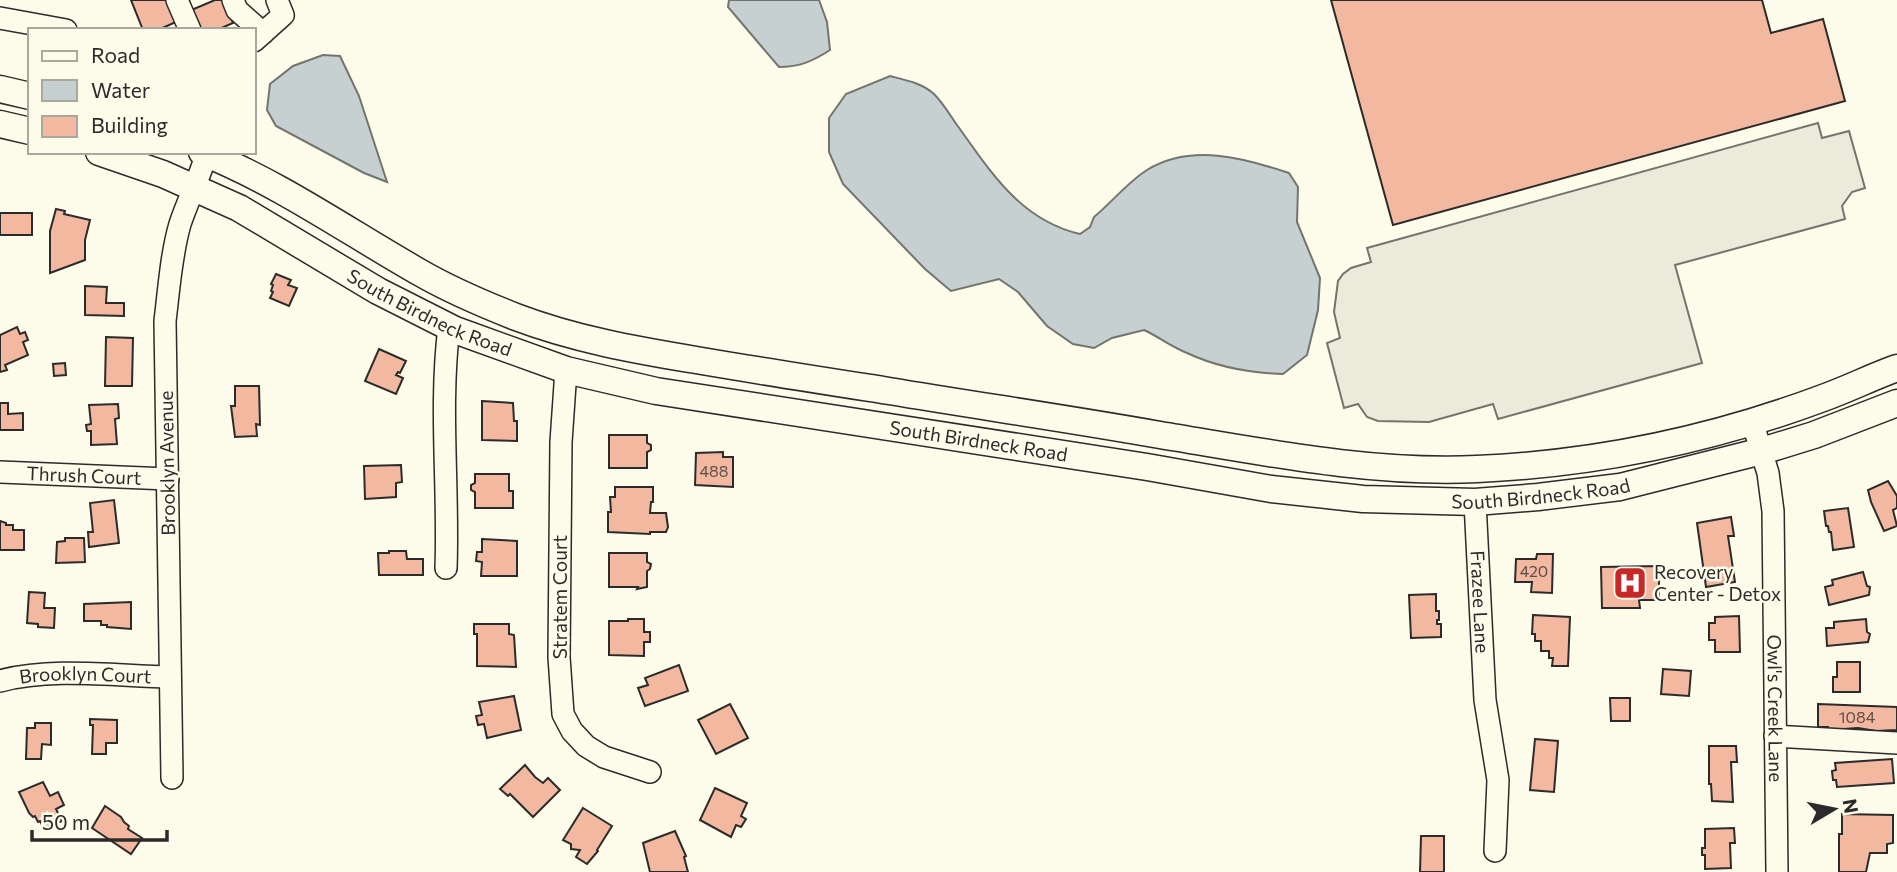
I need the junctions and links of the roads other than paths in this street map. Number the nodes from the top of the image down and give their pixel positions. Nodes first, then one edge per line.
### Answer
1 (177, 0) edge
2 (233, 0) edge
3 (278, 0) edge
4 (0, 18) edge
5 (55, 28) edge
6 (189, 28) edge
7 (251, 28) edge
8 (258, 37) edge
9 (0, 89) edge
10 (28, 96) edge
11 (0, 124) edge
12 (28, 131) edge
13 (105, 154) edge
14 (205, 154) edge
15 (207, 154) edge
16 (196, 188) junction
17 (449, 327) junction
18 (1897, 368) edge
19 (566, 370) junction
20 (1897, 403) edge
21 (1752, 421) junction
22 (1762, 451) junction
23 (0, 472) edge
24 (168, 479) junction
25 (1475, 502) junction
26 (446, 568) dead end
27 (170, 677) junction
28 (0, 681) edge
29 (1775, 736) junction
30 (1897, 743) edge
31 (650, 772) dead end
32 (172, 778) dead end
33 (1495, 851) dead end
34 (1777, 872) edge

1 - 6 street
2 - 7 street
3 - 8 street
4 - 5 street
9 - 10 main road
11 - 12 main road
13 - 16 main road, South Birdneck Road
14 - 16 street, Brooklyn Avenue
15 - 21 main road, South Birdneck Road
16 - 17 main road, South Birdneck Road
16 - 24 street, Brooklyn Avenue
17 - 19 main road, South Birdneck Road
17 - 26 street
18 - 21 main road, South Birdneck Road
19 - 25 main road, South Birdneck Road
19 - 31 street, Stratem Court
20 - 22 main road, South Birdneck Road
21 - 22 street, Owl's Creek Lane
22 - 25 main road, South Birdneck Road
22 - 29 street, Owl's Creek Lane
23 - 24 street, Thrush Court
24 - 27 street, Brooklyn Avenue
25 - 33 street, Frazee Lane
27 - 28 street, Brooklyn Court
27 - 32 street, Brooklyn Avenue
29 - 30 street
29 - 34 street, Owl's Creek Lane

